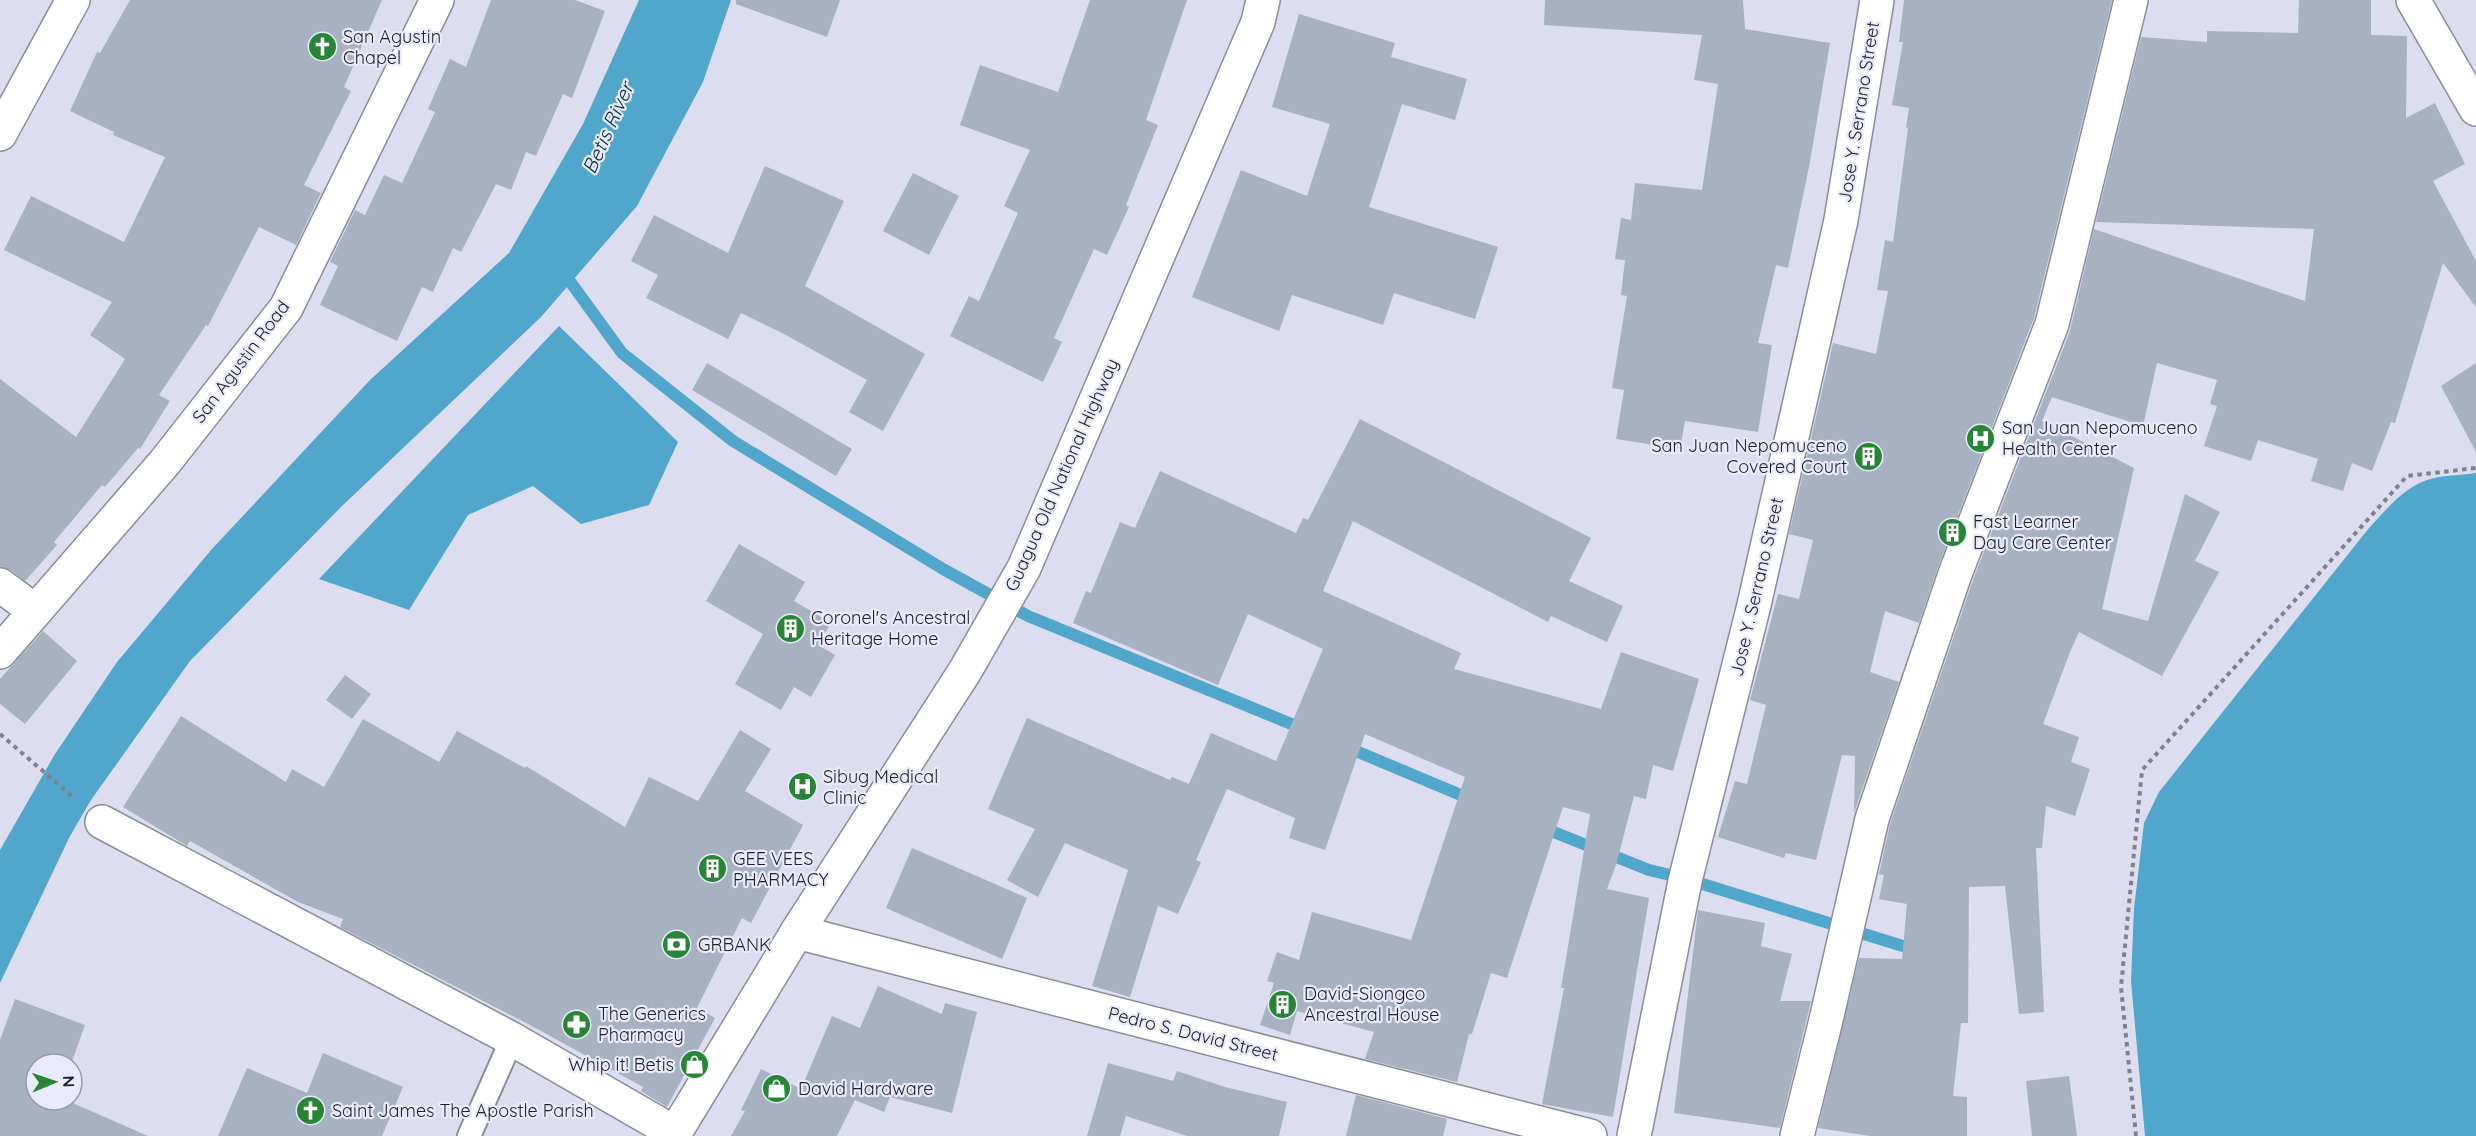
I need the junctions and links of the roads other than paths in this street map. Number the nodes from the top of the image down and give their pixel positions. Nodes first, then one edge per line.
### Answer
1 (73, 0) edge
2 (437, 0) edge
3 (1263, 0) edge
4 (1877, 0) edge
5 (2131, 0) edge
6 (2414, 0) edge
7 (2476, 109) edge
8 (0, 134) edge
9 (0, 585) edge
10 (35, 611) junction
11 (0, 652) edge
12 (102, 822) road end
13 (797, 932) junction
14 (512, 1039) junction
15 (674, 1134) edge
16 (470, 1136) edge
17 (1590, 1136) edge
18 (1634, 1136) edge
19 (1797, 1136) edge

1 - 8 street
2 - 10 street, San Agustin Road
3 - 13 street, Guagua Old National Highway
4 - 18 street, Jose Y. Serrano Street
5 - 19 street
6 - 7 street
9 - 10 street
10 - 11 street, San Agustin Road
12 - 14 street
13 - 15 street, Guagua Old National Highway
13 - 17 street, Pedro S. David Street
14 - 15 street
14 - 16 lane

